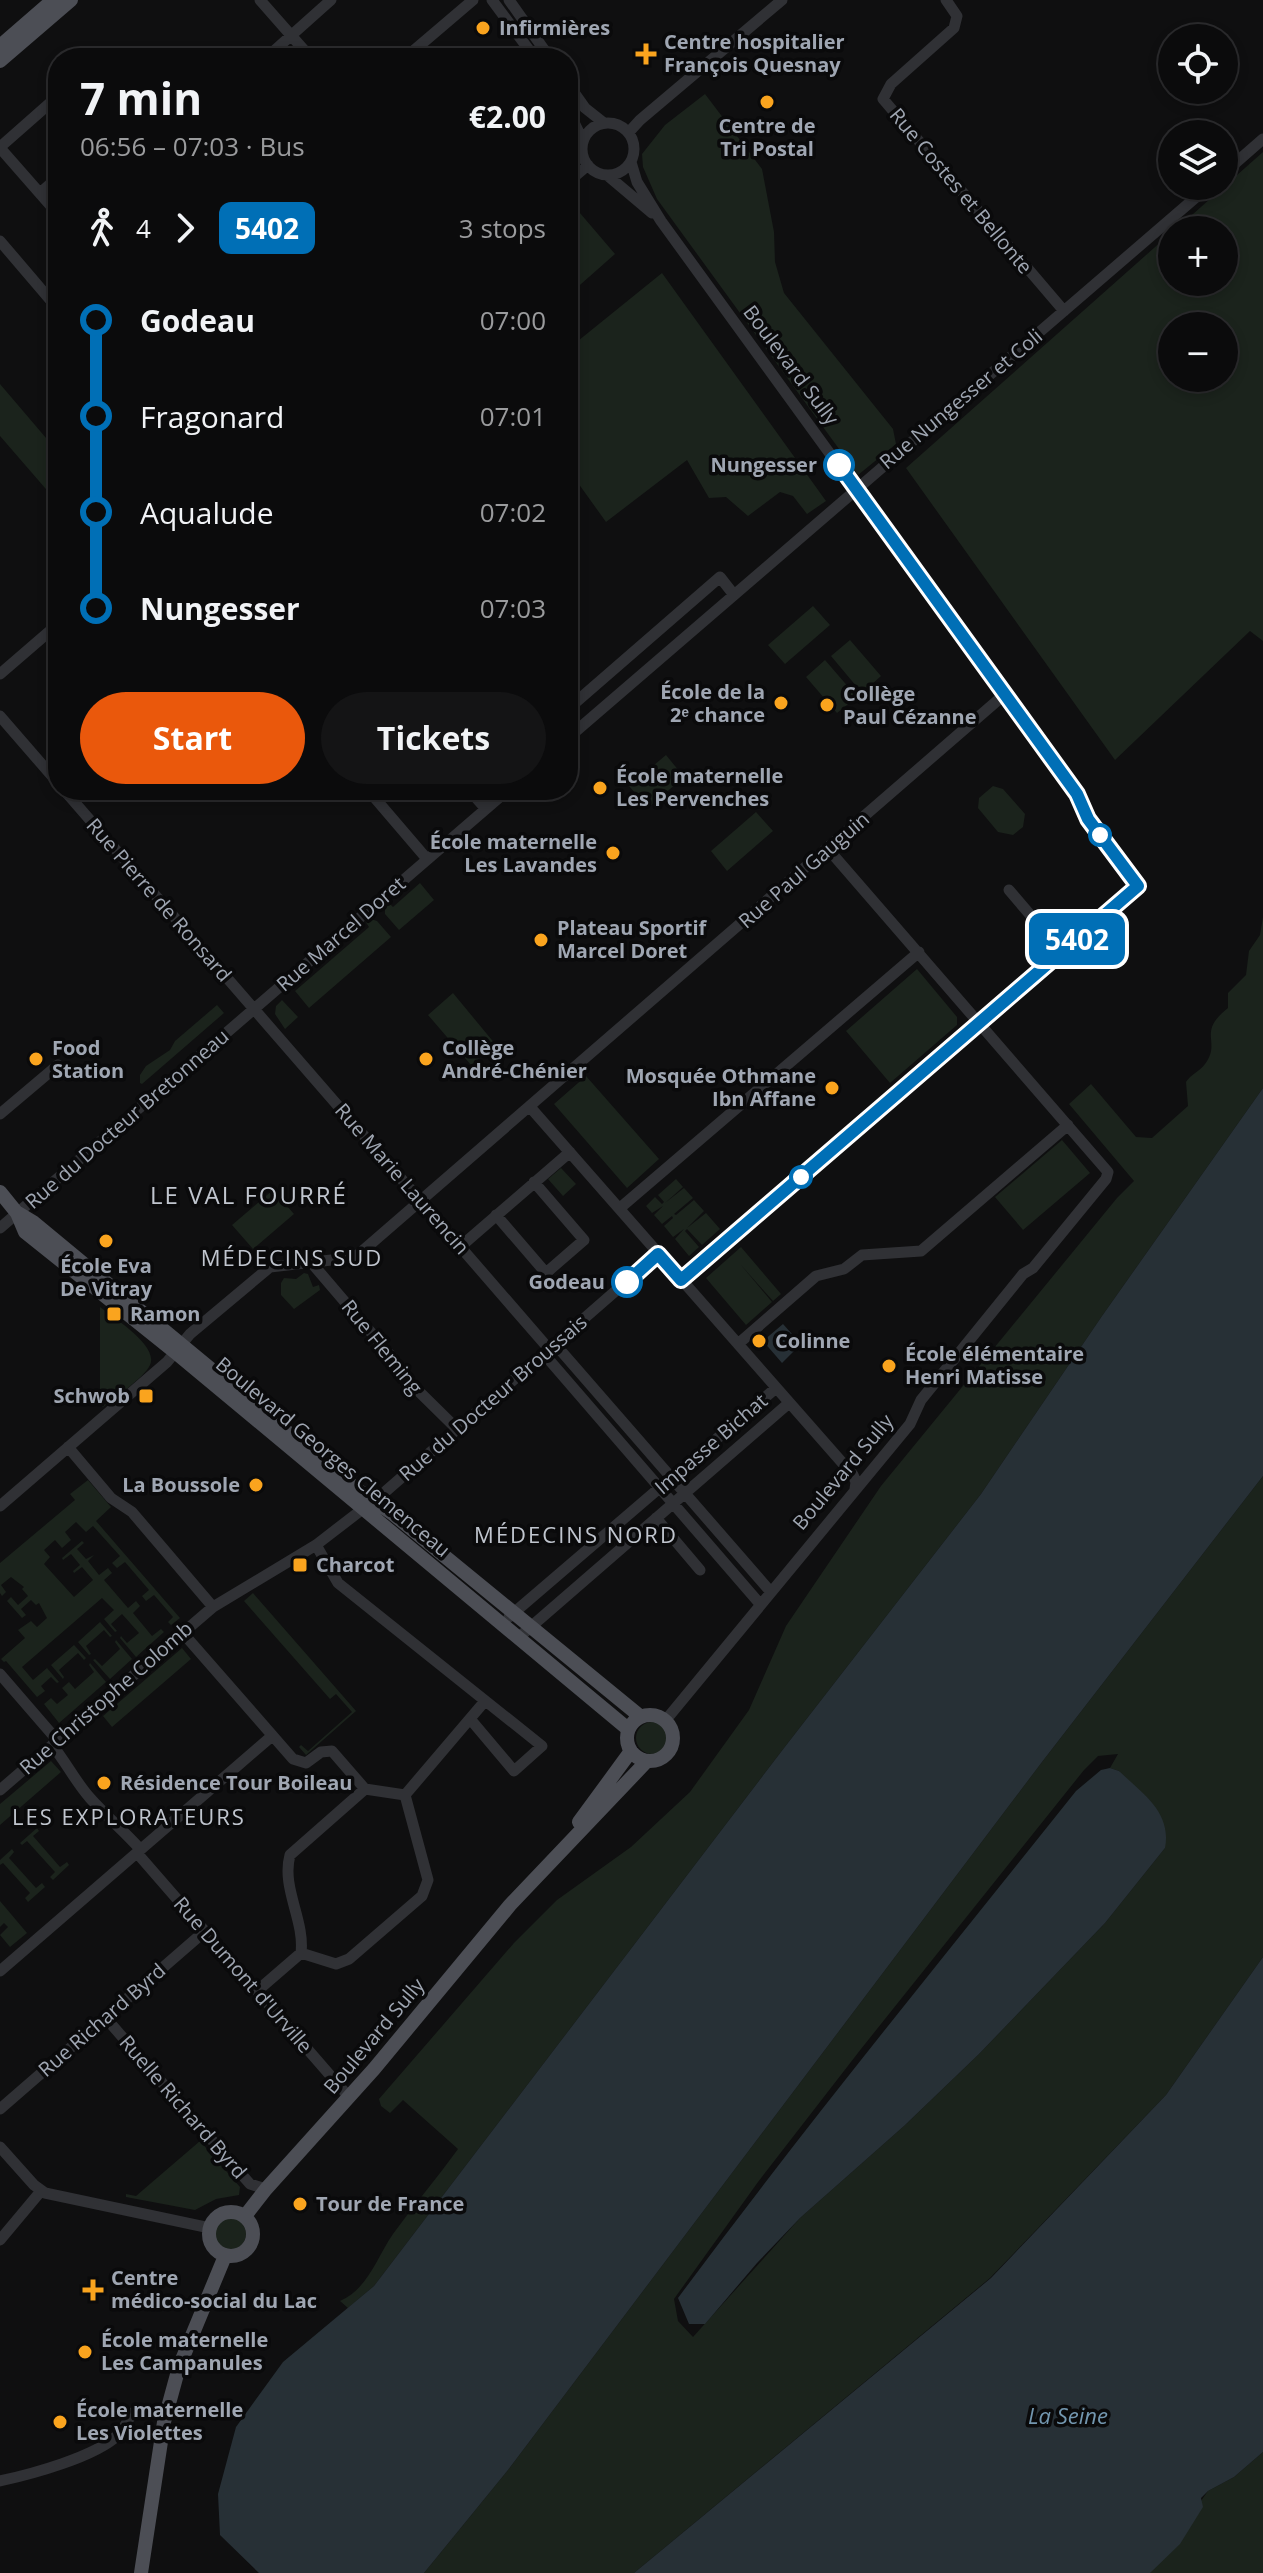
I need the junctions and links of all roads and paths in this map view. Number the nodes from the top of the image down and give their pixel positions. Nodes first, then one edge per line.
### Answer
1 (53, 0) edge
2 (71, 0) edge
3 (260, 0) edge
4 (331, 0) edge
5 (473, 0) edge
6 (492, 0) edge
7 (509, 0) edge
8 (782, 0) edge
9 (946, 0) edge
10 (291, 35) junction
11 (0, 46) edge
12 (277, 48) edge
13 (302, 48) edge
14 (417, 48) edge
15 (528, 48) edge
16 (543, 48) edge
17 (0, 61) edge
18 (578, 98) edge
19 (48, 105) edge
20 (604, 123) junction
21 (578, 131) edge
22 (629, 132) junction
23 (1263, 139) edge
24 (583, 141) junction
25 (0, 147) edge
26 (1238, 161) edge
27 (631, 162) junction
28 (588, 165) junction
29 (578, 174) edge
30 (607, 175) junction
31 (48, 186) edge
32 (40, 193) junction
33 (1193, 200) edge
34 (48, 202) edge
35 (661, 221) junction
36 (0, 241) edge
37 (48, 297) edge
38 (1064, 311) junction
39 (857, 489) junction
40 (734, 595) junction
41 (48, 633) edge
42 (0, 674) edge
43 (1005, 694) junction
44 (578, 700) edge
45 (0, 716) edge
46 (578, 729) edge
47 (48, 771) edge
48 (73, 800) edge
49 (377, 800) edge
50 (478, 800) edge
51 (496, 800) edge
52 (486, 809) junction
53 (829, 850) junction
54 (427, 859) junction
55 (1009, 890) dead end
56 (919, 952) junction
57 (1062, 952) junction
58 (254, 1009) junction
59 (980, 1023) junction
60 (58, 1065) dead end
61 (530, 1107) junction
62 (0, 1114) edge
63 (1068, 1125) junction
64 (570, 1152) junction
65 (534, 1182) junction
66 (0, 1192) edge
67 (420, 1201) junction
68 (620, 1208) junction
69 (17, 1213) junction
70 (496, 1215) junction
71 (0, 1228) edge
72 (460, 1247) junction
73 (658, 1254) junction
74 (310, 1261) junction
75 (681, 1280) junction
76 (738, 1344) junction
77 (178, 1348) junction
78 (549, 1349) junction
79 (776, 1388) junction
80 (789, 1403) junction
81 (457, 1429) junction
82 (68, 1447) junction
83 (671, 1478) junction
84 (660, 1488) junction
85 (855, 1489) junction
86 (685, 1494) junction
87 (674, 1504) junction
88 (368, 1505) junction
89 (0, 1506) edge
90 (656, 1518) junction
91 (316, 1545) junction
92 (700, 1570) dead end
93 (770, 1591) junction
94 (760, 1604) junction
95 (213, 1607) junction
96 (514, 1613) junction
97 (502, 1624) junction
98 (531, 1627) junction
99 (182, 1632) junction
100 (518, 1638) junction
101 (0, 1674) edge
102 (485, 1701) junction
103 (641, 1717) junction
104 (471, 1720) junction
105 (665, 1721) junction
106 (628, 1729) junction
107 (272, 1736) junction
108 (55, 1743) junction
109 (631, 1751) junction
110 (647, 1761) junction
111 (365, 1789) junction
112 (0, 1790) edge
113 (405, 1795) junction
114 (139, 1851) junction
115 (532, 1882) junction
116 (205, 1931) junction
117 (301, 1953) junction
118 (0, 1971) edge
119 (257, 1991) junction
120 (105, 2017) junction
121 (349, 2097) junction
122 (0, 2109) edge
123 (0, 2147) edge
124 (266, 2189) junction
125 (41, 2191) junction
126 (245, 2216) junction
127 (210, 2228) junction
128 (0, 2240) edge
129 (225, 2256) junction
130 (132, 2413) dead end
131 (0, 2481) edge
132 (141, 2573) edge

1 - 11 main road
2 - 17 main road
3 - 10 street
4 - 10 street
5 - 14 street
6 - 15 street
7 - 16 street
8 - 22 street
9 - 38 street, Rue Costes et Bellonte
10 - 12 street
10 - 13 street
18 - 20 street
19 - 25 street
20 - 22 street
20 - 24 street
21 - 24 street
22 - 27 street
23 - 26 street
24 - 28 street
25 - 32 street
27 - 30 street
27 - 35 street
28 - 29 street
28 - 30 street
30 - 35 street
31 - 32 street
32 - 34 street
33 - 38 street, Rue Nungesser et Coli
35 - 39 street, Boulevard Sully
36 - 37 street
38 - 39 street, Rue Nungesser et Coli
39 - 40 street, Rue Nungesser et Coli
39 - 43 street, Boulevard Sully
40 - 44 street
40 - 46 street, Rue Nungesser et Coli
41 - 42 street
43 - 53 street, Rue Paul Gauguin
43 - 57 street, Boulevard Sully
45 - 47 street
48 - 58 street, Rue Pierre de Ronsard
49 - 54 street
50 - 52 street
51 - 52 street
52 - 54 street
53 - 56 street
53 - 61 street, Rue Paul Gauguin
54 - 58 street, Rue Marcel Doret
55 - 57 street
56 - 59 street
56 - 68 street
57 - 59 street
58 - 67 street, Rue Marie Laurencin
58 - 69 street, Rue du Docteur Bretonneau
59 - 63 street
59 - 75 street
60 - 62 street
61 - 64 street
61 - 67 street, Rue Paul Gauguin
63 - 76 street
63 - 85 street, Boulevard Sully
64 - 65 street
64 - 68 street
65 - 70 street
65 - 70 street
66 - 69 main road, Boulevard Georges Clemenceau
67 - 72 street, Rue Marie Laurencin
67 - 74 street, Rue Paul Gauguin
68 - 73 street
69 - 71 street, Rue du Docteur Bretonneau
69 - 77 main road, Boulevard Georges Clemenceau
70 - 72 street
72 - 78 street, Rue Marie Laurencin
73 - 75 street
73 - 78 street, Rue du Docteur Broussais
74 - 77 street, Rue Paul Gauguin
74 - 81 street, Rue Fleming
75 - 76 street
76 - 79 street
77 - 82 street, Rue Paul Gauguin
77 - 88 main road, Boulevard Georges Clemenceau
78 - 81 street, Rue du Docteur Broussais
78 - 83 street
78 - 84 street
79 - 80 street
79 - 83 street, Impasse Bichat
80 - 85 street
80 - 86 street, Impasse Bichat
81 - 88 street, Rue du Docteur Broussais
82 - 89 street, Rue Paul Gauguin
82 - 95 street
83 - 84 street, Impasse Bichat
83 - 86 street
84 - 87 street
84 - 96 street, Impasse Bichat
85 - 93 street, Boulevard Sully
86 - 87 street, Impasse Bichat
86 - 93 street
87 - 90 street, Impasse Bichat
87 - 94 street
88 - 91 street, Rue du Docteur Broussais
88 - 96 main road, Boulevard Georges Clemenceau
88 - 97 main road, Boulevard Georges Clemenceau
90 - 92 street
90 - 98 street, Impasse Bichat
91 - 95 street, Rue Christophe Colomb
91 - 102 street
93 - 94 street, Boulevard Sully
94 - 105 street, Boulevard Sully
95 - 99 street, Rue Christophe Colomb
96 - 97 street, Impasse Bichat
96 - 98 main road, Boulevard Georges Clemenceau
97 - 100 main road, Boulevard Georges Clemenceau
98 - 100 street, Impasse Bichat
98 - 103 main road, Boulevard Georges Clemenceau
99 - 107 street
99 - 108 street, Rue Christophe Colomb
100 - 106 main road, Boulevard Georges Clemenceau
101 - 108 street, Rue Dumont d'Urville
102 - 104 street
102 - 104 street
103 - 105 main road
103 - 106 main road
104 - 113 street
105 - 110 main road
106 - 109 main road
107 - 111 street
107 - 114 street
108 - 112 street, Rue Christophe Colomb
108 - 114 street, Rue Dumont d'Urville
109 - 110 main road
109 - 115 main road, Boulevard Sully
110 - 115 main road, Boulevard Sully
111 - 113 street
111 - 117 street
113 - 117 street
114 - 116 street, Rue Dumont d'Urville
114 - 118 street
115 - 121 main road, Boulevard Sully
116 - 119 street, Rue Dumont d'Urville
116 - 120 street, Rue Richard Byrd
117 - 119 street
119 - 121 street, Rue Dumont d'Urville
120 - 122 street, Rue Richard Byrd
120 - 124 street, Ruelle Richard Byrd
121 - 124 main road, Boulevard Sully
123 - 125 street
124 - 126 main road, Boulevard Sully
125 - 127 street
125 - 128 street
126 - 127 main road
126 - 129 main road
127 - 129 main road
129 - 132 main road
130 - 131 street

